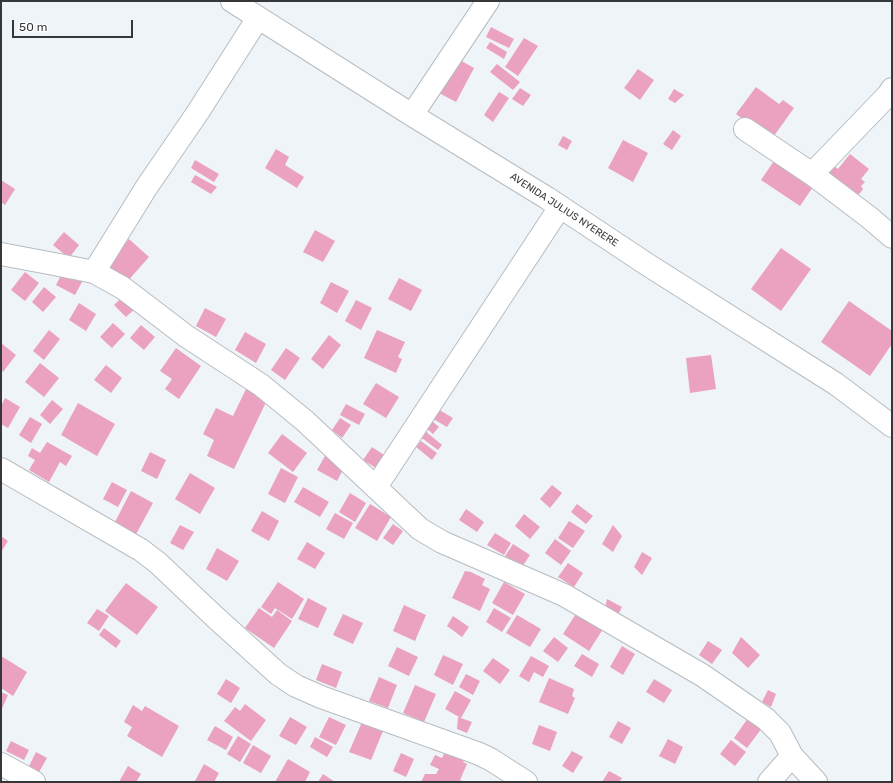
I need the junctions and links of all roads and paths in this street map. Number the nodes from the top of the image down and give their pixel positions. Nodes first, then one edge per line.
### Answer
1 (232, 1) edge
2 (488, 1) edge
3 (258, 18) junction
4 (892, 89) edge
5 (412, 115) junction
6 (745, 129) dead end
7 (812, 174) junction
8 (560, 207) junction
9 (892, 237) edge
10 (1, 254) edge
11 (94, 272) junction
12 (892, 426) edge
13 (1, 469) edge
14 (376, 487) junction
15 (792, 756) junction
16 (1, 764) edge
17 (34, 782) edge
18 (526, 782) edge
19 (769, 782) edge
20 (816, 782) edge

1 - 3 street, AVENIDA JULIUS NYERERE
2 - 5 street
3 - 5 street, AVENIDA JULIUS NYERERE
3 - 11 street
4 - 7 street
5 - 8 street, AVENIDA JULIUS NYERERE
6 - 7 street
7 - 9 street
8 - 12 street, AVENIDA JULIUS NYERERE
8 - 14 street
10 - 11 street
11 - 14 street
13 - 18 street
14 - 15 street
15 - 19 street
15 - 20 street
16 - 17 street

